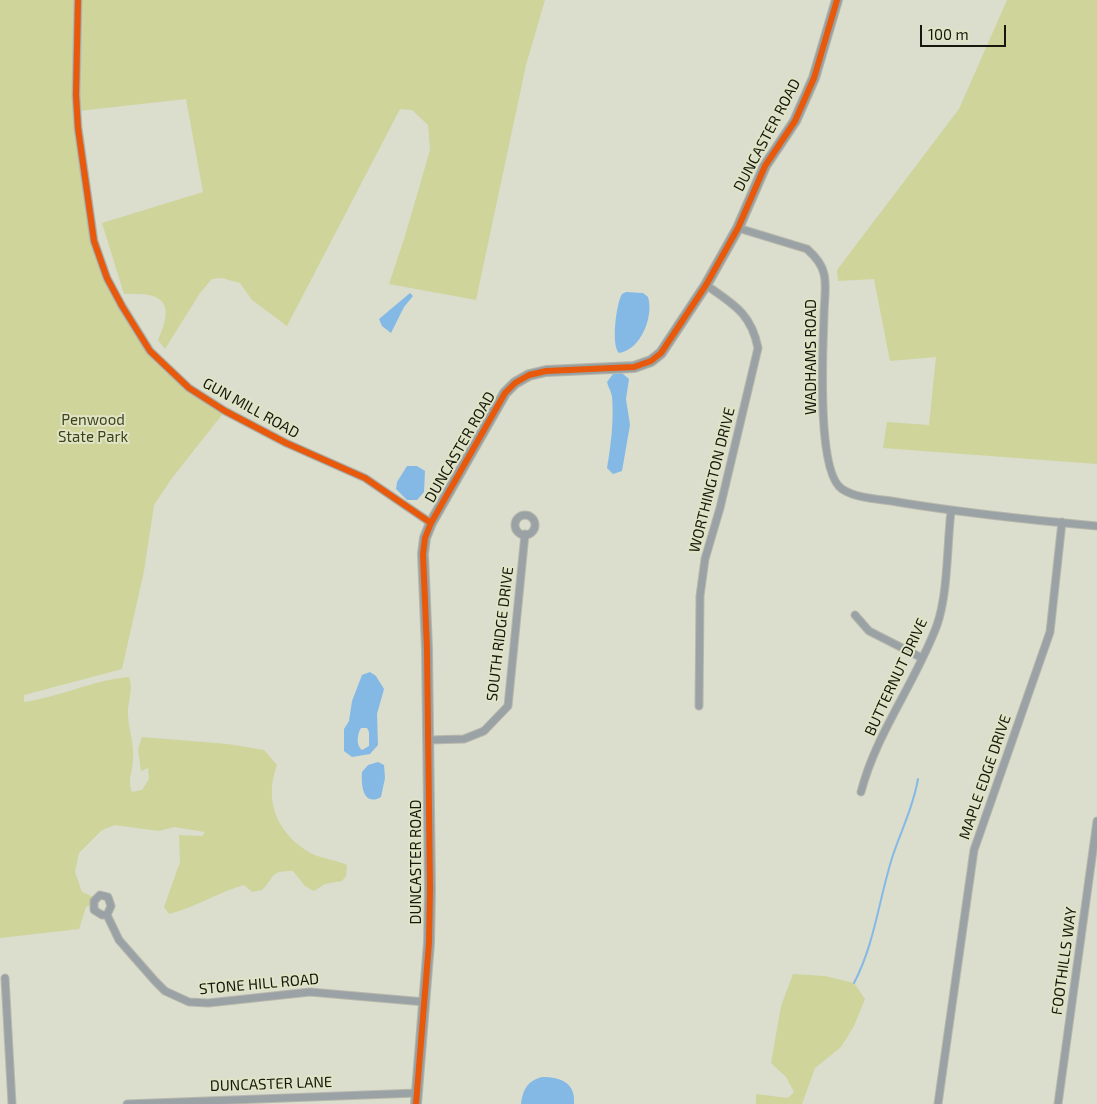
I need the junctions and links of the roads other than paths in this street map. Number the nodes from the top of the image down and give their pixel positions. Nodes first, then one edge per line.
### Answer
1 (78, 0) edge
2 (836, 0) edge
3 (738, 228) junction
4 (706, 285) junction
5 (951, 511) junction
6 (1062, 522) junction
7 (431, 523) junction
8 (1097, 526) edge
9 (525, 534) dead end
10 (855, 616) dead end
11 (922, 658) junction
12 (699, 706) dead end
13 (428, 740) junction
14 (861, 792) dead end
15 (1097, 821) edge
16 (107, 915) dead end
17 (5, 978) dead end
18 (425, 1002) junction
19 (417, 1093) junction
20 (12, 1104) edge
21 (127, 1104) edge
22 (416, 1104) edge
23 (938, 1104) edge
24 (1058, 1104) edge

1 - 7 street, GUN MILL ROAD
2 - 3 street, DUNCASTER ROAD
3 - 4 street, DUNCASTER ROAD
3 - 5 street, WADHAMS ROAD
4 - 7 street, DUNCASTER ROAD
4 - 12 street, WORTHINGTON DRIVE
5 - 6 street, WADHAMS ROAD
5 - 11 street, BUTTERNUT DRIVE
6 - 8 street, WADHAMS ROAD
6 - 23 street, MAPLE EDGE DRIVE
7 - 13 street, DUNCASTER ROAD
9 - 13 street, SOUTH RIDGE DRIVE
10 - 11 street
11 - 14 street, BUTTERNUT DRIVE
13 - 18 street, DUNCASTER ROAD
15 - 24 street, FOOTHILLS WAY
16 - 18 street, STONE HILL ROAD
17 - 20 street
18 - 19 street, DUNCASTER ROAD
19 - 21 street, DUNCASTER LANE
19 - 22 street, DUNCASTER ROAD

